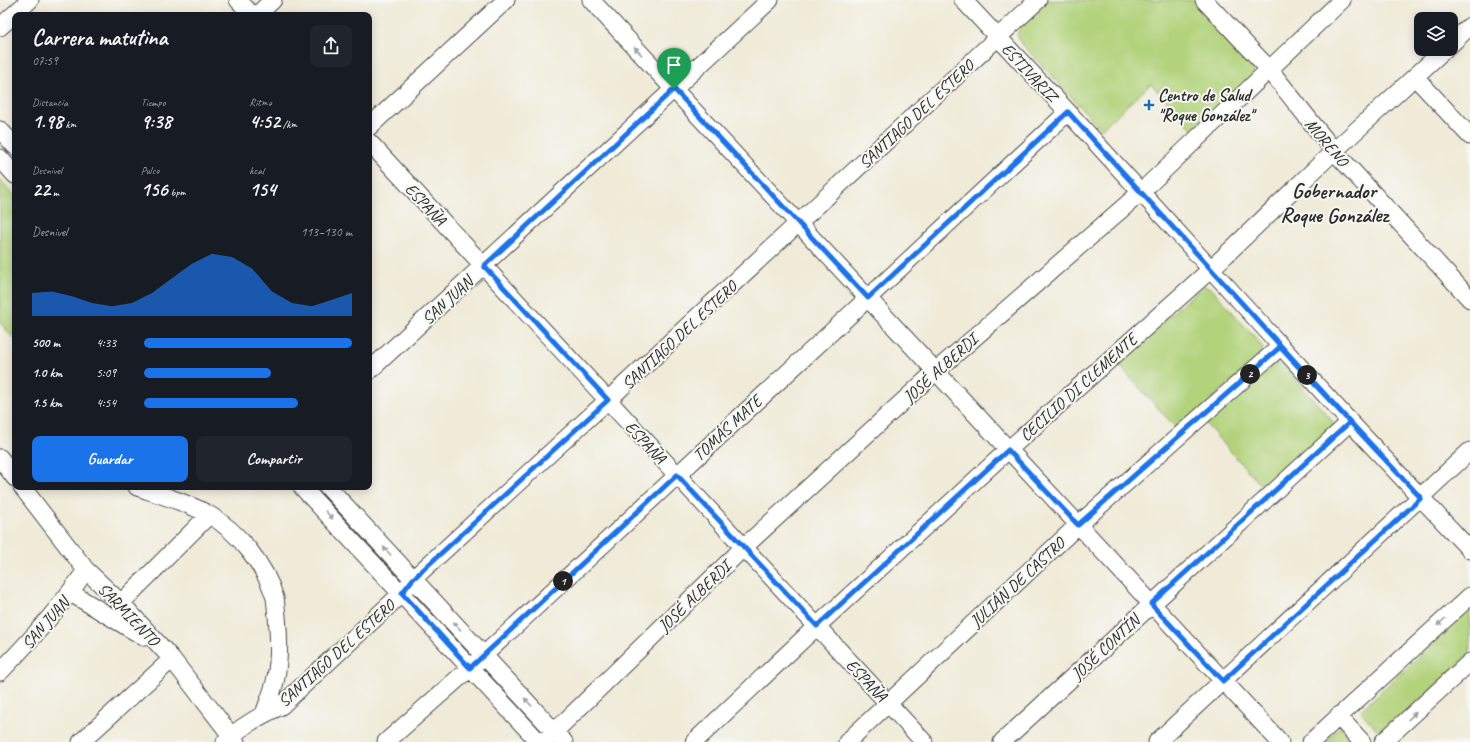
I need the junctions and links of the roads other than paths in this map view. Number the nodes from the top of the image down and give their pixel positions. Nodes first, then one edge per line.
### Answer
1 (30, 0) edge
2 (238, 0) edge
3 (273, 0) edge
4 (506, 0) edge
5 (591, 0) edge
6 (770, 0) edge
7 (963, 0) edge
8 (1038, 0) edge
9 (1204, 0) edge
10 (1342, 0) edge
11 (17, 12) edge
12 (249, 12) edge
13 (260, 12) edge
14 (12, 16) edge
15 (1470, 26) edge
16 (0, 27) edge
17 (1458, 37) edge
18 (998, 38) junction
19 (1438, 56) edge
20 (1269, 70) junction
21 (1415, 77) junction
22 (674, 89) junction
23 (1068, 112) junction
24 (372, 124) edge
25 (0, 130) edge
26 (1470, 136) edge
27 (12, 143) edge
28 (372, 145) edge
29 (1334, 151) junction
30 (0, 158) edge
31 (12, 172) edge
32 (1140, 193) junction
33 (798, 224) junction
34 (484, 266) junction
35 (1210, 270) junction
36 (868, 298) junction
37 (1470, 299) edge
38 (1280, 347) junction
39 (372, 368) edge
40 (936, 371) junction
41 (608, 400) junction
42 (1350, 422) junction
43 (1008, 450) junction
44 (1470, 451) edge
45 (5, 461) edge
46 (12, 473) edge
47 (677, 475) junction
48 (24, 490) edge
49 (146, 490) edge
50 (305, 490) edge
51 (331, 490) edge
52 (1421, 498) junction
53 (209, 514) junction
54 (1078, 525) junction
55 (744, 548) junction
56 (1470, 550) edge
57 (86, 570) junction
58 (413, 579) junction
59 (71, 593) junction
60 (402, 593) junction
61 (1470, 596) edge
62 (120, 603) junction
63 (1151, 604) junction
64 (817, 626) junction
65 (167, 653) junction
66 (484, 654) junction
67 (1470, 662) edge
68 (470, 668) junction
69 (0, 672) edge
70 (1223, 681) junction
71 (888, 702) junction
72 (264, 714) junction
73 (1338, 716) junction
74 (554, 738) edge
75 (230, 740) edge
76 (81, 742) edge
77 (386, 742) edge
78 (539, 742) edge
79 (694, 742) edge
80 (847, 742) edge
81 (924, 742) edge
82 (1002, 742) edge
83 (1157, 742) edge
84 (1280, 742) edge
85 (1311, 742) edge
86 (1362, 742) edge
87 (1383, 742) edge

1 - 11 street
2 - 12 street
3 - 13 street
4 - 24 street
22 -> 5 street
6 - 22 street, SAN JUAN
7 - 18 street, ESTIVARIZ
8 - 18 street, SANTIAGO DEL ESTERO
9 - 20 street, MORENO
10 - 20 street, JOSÉ ALBERDI
14 - 16 street
15 - 17 street
18 - 23 street, ESTIVARIZ
18 - 33 street, SANTIAGO DEL ESTERO
19 - 21 street, CECILIO DI CLEMENTE
20 - 29 street, MORENO
20 - 32 street, JOSÉ ALBERDI
21 - 26 street
21 - 29 street, CECILIO DI CLEMENTE
22 - 33 street
22 - 34 street, SAN JUAN
23 - 32 street, ESTIVARIZ
23 - 36 street, TOMÁS MATE
25 - 27 street
28 - 34 street, ESPAÑA
29 - 35 street, CECILIO DI CLEMENTE
29 - 37 street, MORENO
30 - 31 street
32 - 35 street, ESTIVARIZ
32 - 40 street, JOSÉ ALBERDI
33 - 36 street
33 - 41 street, SANTIAGO DEL ESTERO
34 - 39 street, SAN JUAN
34 - 41 street, ESPAÑA
35 - 38 street, ESTIVARIZ
35 - 43 street, CECILIO DI CLEMENTE
36 - 40 street
36 - 47 street, TOMÁS MATE
38 - 42 street, ESTIVARIZ
38 - 54 street, JULIÁN DE CASTRO
40 - 43 street
40 - 55 street, JOSÉ ALBERDI
41 - 47 street, ESPAÑA
41 - 58 street, SANTIAGO DEL ESTERO
42 - 52 street, ESTIVARIZ
42 - 63 street, JOSÉ CONTÍN
43 - 54 street
43 - 64 street, CECILIO DI CLEMENTE
44 - 52 street
45 - 46 street
47 - 55 street, ESPAÑA
47 - 66 street, TOMÁS MATE
48 - 57 street, SARMIENTO
49 - 53 street
50 -> 60 street
58 -> 51 street
52 - 56 street, ESTIVARIZ
52 - 70 street
53 - 62 street
53 - 72 street
54 - 63 street
54 - 71 street, JULIÁN DE CASTRO
55 - 64 street, ESPAÑA
55 - 74 street, JOSÉ ALBERDI
57 - 59 street, SAN JUAN
57 - 62 street, SARMIENTO
58 - 60 street, SANTIAGO DEL ESTERO
66 -> 58 street
59 - 65 street
59 - 69 street, SAN JUAN
60 - 68 street
60 - 72 street, SANTIAGO DEL ESTERO
61 -> 73 street
62 - 65 street, SARMIENTO
63 - 70 street
63 - 82 street, JOSÉ CONTÍN
64 - 71 street, ESPAÑA
64 - 79 street, CECILIO DI CLEMENTE
65 - 75 street, SARMIENTO
65 - 76 street
66 - 68 street, TOMÁS MATE
74 -> 66 street
87 -> 67 street
68 - 77 street, TOMÁS MATE
68 - 78 street
70 - 83 street
70 - 84 street
71 - 80 street, JULIÁN DE CASTRO
71 - 81 street, ESPAÑA
72 - 75 street, SANTIAGO DEL ESTERO
73 - 85 street
73 - 86 street

